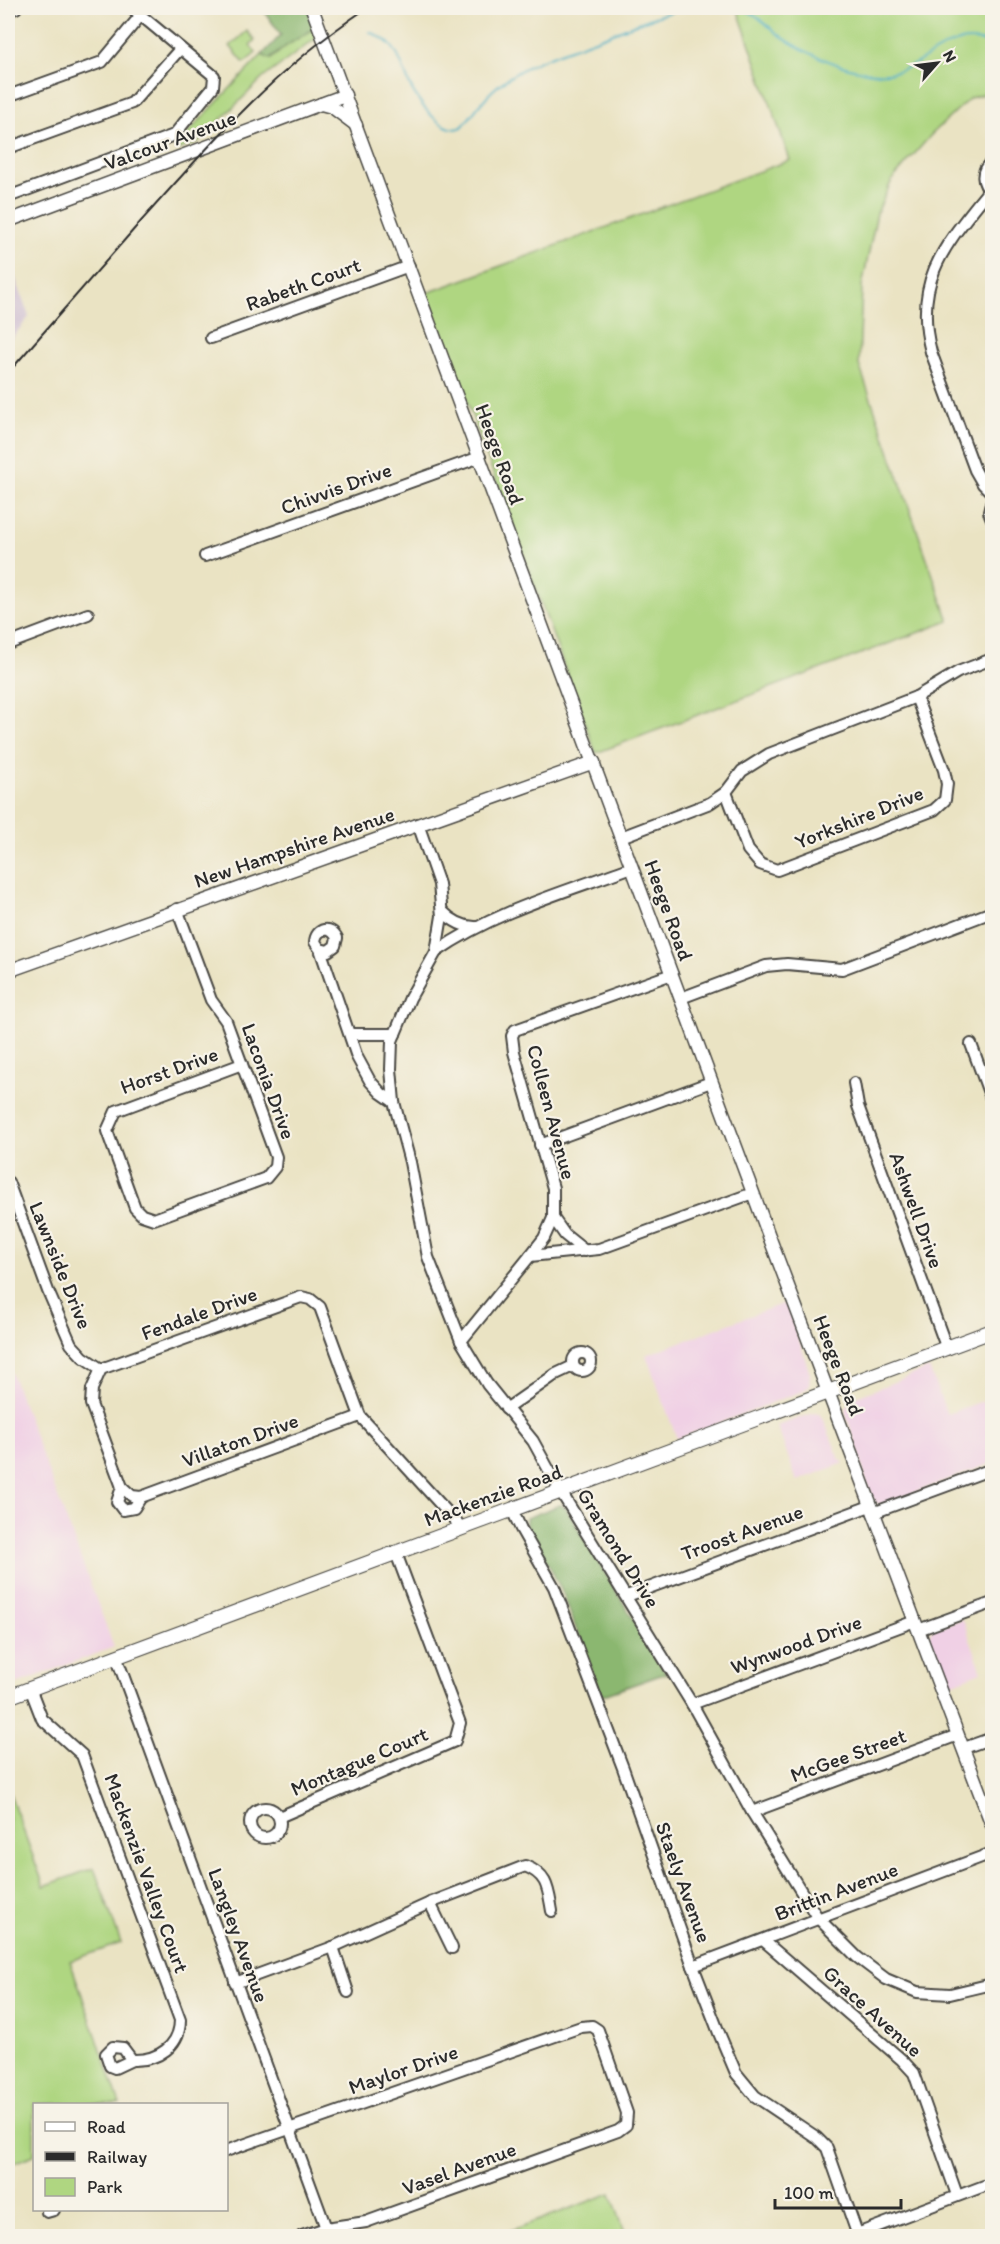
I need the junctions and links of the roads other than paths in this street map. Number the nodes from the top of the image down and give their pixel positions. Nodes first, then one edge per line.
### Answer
1 (16, 8) edge
2 (312, 8) edge
3 (8, 11) edge
4 (136, 11) edge
5 (180, 49) junction
6 (345, 95) junction
7 (8, 96) edge
8 (321, 104) junction
9 (356, 125) junction
10 (8, 148) edge
11 (993, 162) edge
12 (991, 191) edge
13 (8, 197) edge
14 (8, 221) edge
15 (409, 266) junction
16 (211, 338) dead end
17 (480, 457) junction
18 (993, 493) edge
19 (993, 500) edge
20 (993, 519) edge
21 (205, 556) dead end
22 (88, 614) dead end
23 (8, 644) edge
24 (993, 659) edge
25 (916, 697) junction
26 (594, 762) junction
27 (726, 792) junction
28 (418, 824) junction
29 (621, 837) junction
30 (632, 867) junction
31 (177, 909) junction
32 (442, 911) junction
33 (993, 912) edge
34 (475, 927) junction
35 (320, 949) dead end
36 (436, 952) junction
37 (8, 971) edge
38 (672, 974) junction
39 (681, 998) junction
40 (350, 1034) junction
41 (395, 1034) junction
42 (971, 1044) dead end
43 (242, 1064) junction
44 (711, 1082) junction
45 (854, 1083) dead end
46 (993, 1101) edge
47 (394, 1102) junction
48 (540, 1144) junction
49 (8, 1182) edge
50 (753, 1193) junction
51 (142, 1215) joint
52 (553, 1218) junction
53 (585, 1251) junction
54 (530, 1256) junction
55 (993, 1331) edge
56 (461, 1341) junction
57 (947, 1348) junction
58 (573, 1366) dead end
59 (101, 1369) junction
60 (829, 1393) junction
61 (506, 1409) junction
62 (360, 1416) junction
63 (993, 1469) edge
64 (122, 1487) junction
65 (561, 1492) junction
66 (137, 1496) junction
67 (872, 1509) junction
68 (512, 1510) junction
69 (462, 1528) junction
70 (396, 1553) junction
71 (627, 1596) junction
72 (993, 1603) edge
73 (916, 1625) junction
74 (116, 1656) junction
75 (30, 1688) junction
76 (8, 1697) edge
77 (692, 1704) junction
78 (958, 1735) junction
79 (993, 1738) edge
80 (964, 1749) junction
81 (752, 1812) junction
82 (279, 1817) dead end
83 (993, 1825) edge
84 (993, 1853) edge
85 (430, 1903) junction
86 (552, 1911) dead end
87 (817, 1917) junction
88 (763, 1940) junction
89 (333, 1947) junction
90 (452, 1948) dead end
91 (693, 1966) junction
92 (235, 1983) junction
93 (993, 1984) edge
94 (348, 1992) dead end
95 (592, 2026) joint
96 (132, 2060) dead end
97 (291, 2129) junction
98 (228, 2150) edge
99 (993, 2183) edge
100 (957, 2195) junction
101 (326, 2228) junction
102 (858, 2235) edge
103 (302, 2236) edge

1 - 3 street
2 - 6 street, Heege Road
4 - 5 street
4 - 7 street
5 - 10 street
5 - 13 street
6 - 8 street, Valcour Avenue
6 - 9 street, Heege Road
8 - 9 street
8 - 14 street, Valcour Avenue
9 - 15 street, Heege Road
11 - 12 street
12 - 18 street
15 - 16 street, Rabeth Court
15 - 17 street, Heege Road
17 - 21 street, Chivvis Drive
17 - 26 street, Heege Road
19 - 20 street
22 - 23 street
24 - 25 street
25 - 27 street
25 - 27 street, Yorkshire Drive
26 - 28 street, New Hampshire Avenue
26 - 29 street, Heege Road
27 - 29 street
28 - 31 street, New Hampshire Avenue
28 - 32 street, Gramond Drive
29 - 30 street, Heege Road
30 - 34 street
30 - 38 street, Heege Road
31 - 37 street, New Hampshire Avenue
31 - 43 street, Laconia Drive
32 - 34 street
32 - 36 street, Gramond Drive
33 - 39 street
34 - 36 street
35 - 40 street
36 - 41 street, Gramond Drive
38 - 39 street, Heege Road
38 - 48 street, Colleen Avenue
39 - 44 street, Heege Road
40 - 41 street
40 - 47 street
41 - 47 street, Gramond Drive
42 - 46 street
43 - 51 street, Horst Drive
43 - 51 street, Laconia Drive
44 - 48 street
44 - 50 street, Heege Road
45 - 57 street, Ashwell Drive
47 - 56 street, Gramond Drive
48 - 52 street, Colleen Avenue
49 - 59 street, Lawnside Drive
50 - 53 street
50 - 60 street, Heege Road
52 - 53 street
52 - 54 street, Colleen Avenue
53 - 54 street
54 - 56 street, Colleen Avenue
55 - 57 main road, Mackenzie Road
56 - 61 street, Gramond Drive
57 - 60 main road, Mackenzie Road
58 - 61 street
59 - 62 street, Fendale Drive
59 - 64 street
60 - 65 main road, Mackenzie Road
60 - 67 street, Heege Road
61 - 65 street, Gramond Drive
62 - 66 street, Villaton Drive
62 - 69 street
63 - 67 street, Troost Avenue
64 - 66 street
64 - 66 street
65 - 68 main road, Mackenzie Road
65 - 71 street, Gramond Drive
67 - 71 street, Troost Avenue
67 - 73 street, Heege Road
68 - 69 main road, Mackenzie Road
68 - 91 street, Staely Avenue
69 - 70 main road, Mackenzie Road
70 - 74 main road, Mackenzie Road
70 - 82 street, Montague Court
71 - 77 street, Gramond Drive
72 - 73 street, Wynwood Drive
73 - 77 street, Wynwood Drive
73 - 78 street, Heege Road
74 - 75 main road, Mackenzie Road
74 - 92 street, Langley Avenue
75 - 76 main road, Mackenzie Road
75 - 96 street, Mackenzie Valley Court
77 - 81 street, Gramond Drive
78 - 80 street, Heege Road
78 - 81 street, McGee Street
79 - 80 street
80 - 83 street, Heege Road
81 - 87 street, Gramond Drive
84 - 87 street, Brittin Avenue
85 - 86 street
85 - 89 street
85 - 90 street
87 - 88 street, Brittin Avenue
87 - 93 street, Gramond Drive
88 - 91 street, Brittin Avenue
88 - 100 street, Grace Avenue
89 - 92 street
89 - 94 street
91 - 102 street, Staely Avenue
92 - 97 street, Langley Avenue
95 - 97 street, Maylor Drive
95 - 101 street, Vasel Avenue
97 - 98 street, Maylor Drive
97 - 101 street, Langley Avenue
99 - 100 street
100 - 102 street
101 - 103 street, Vasel Avenue

